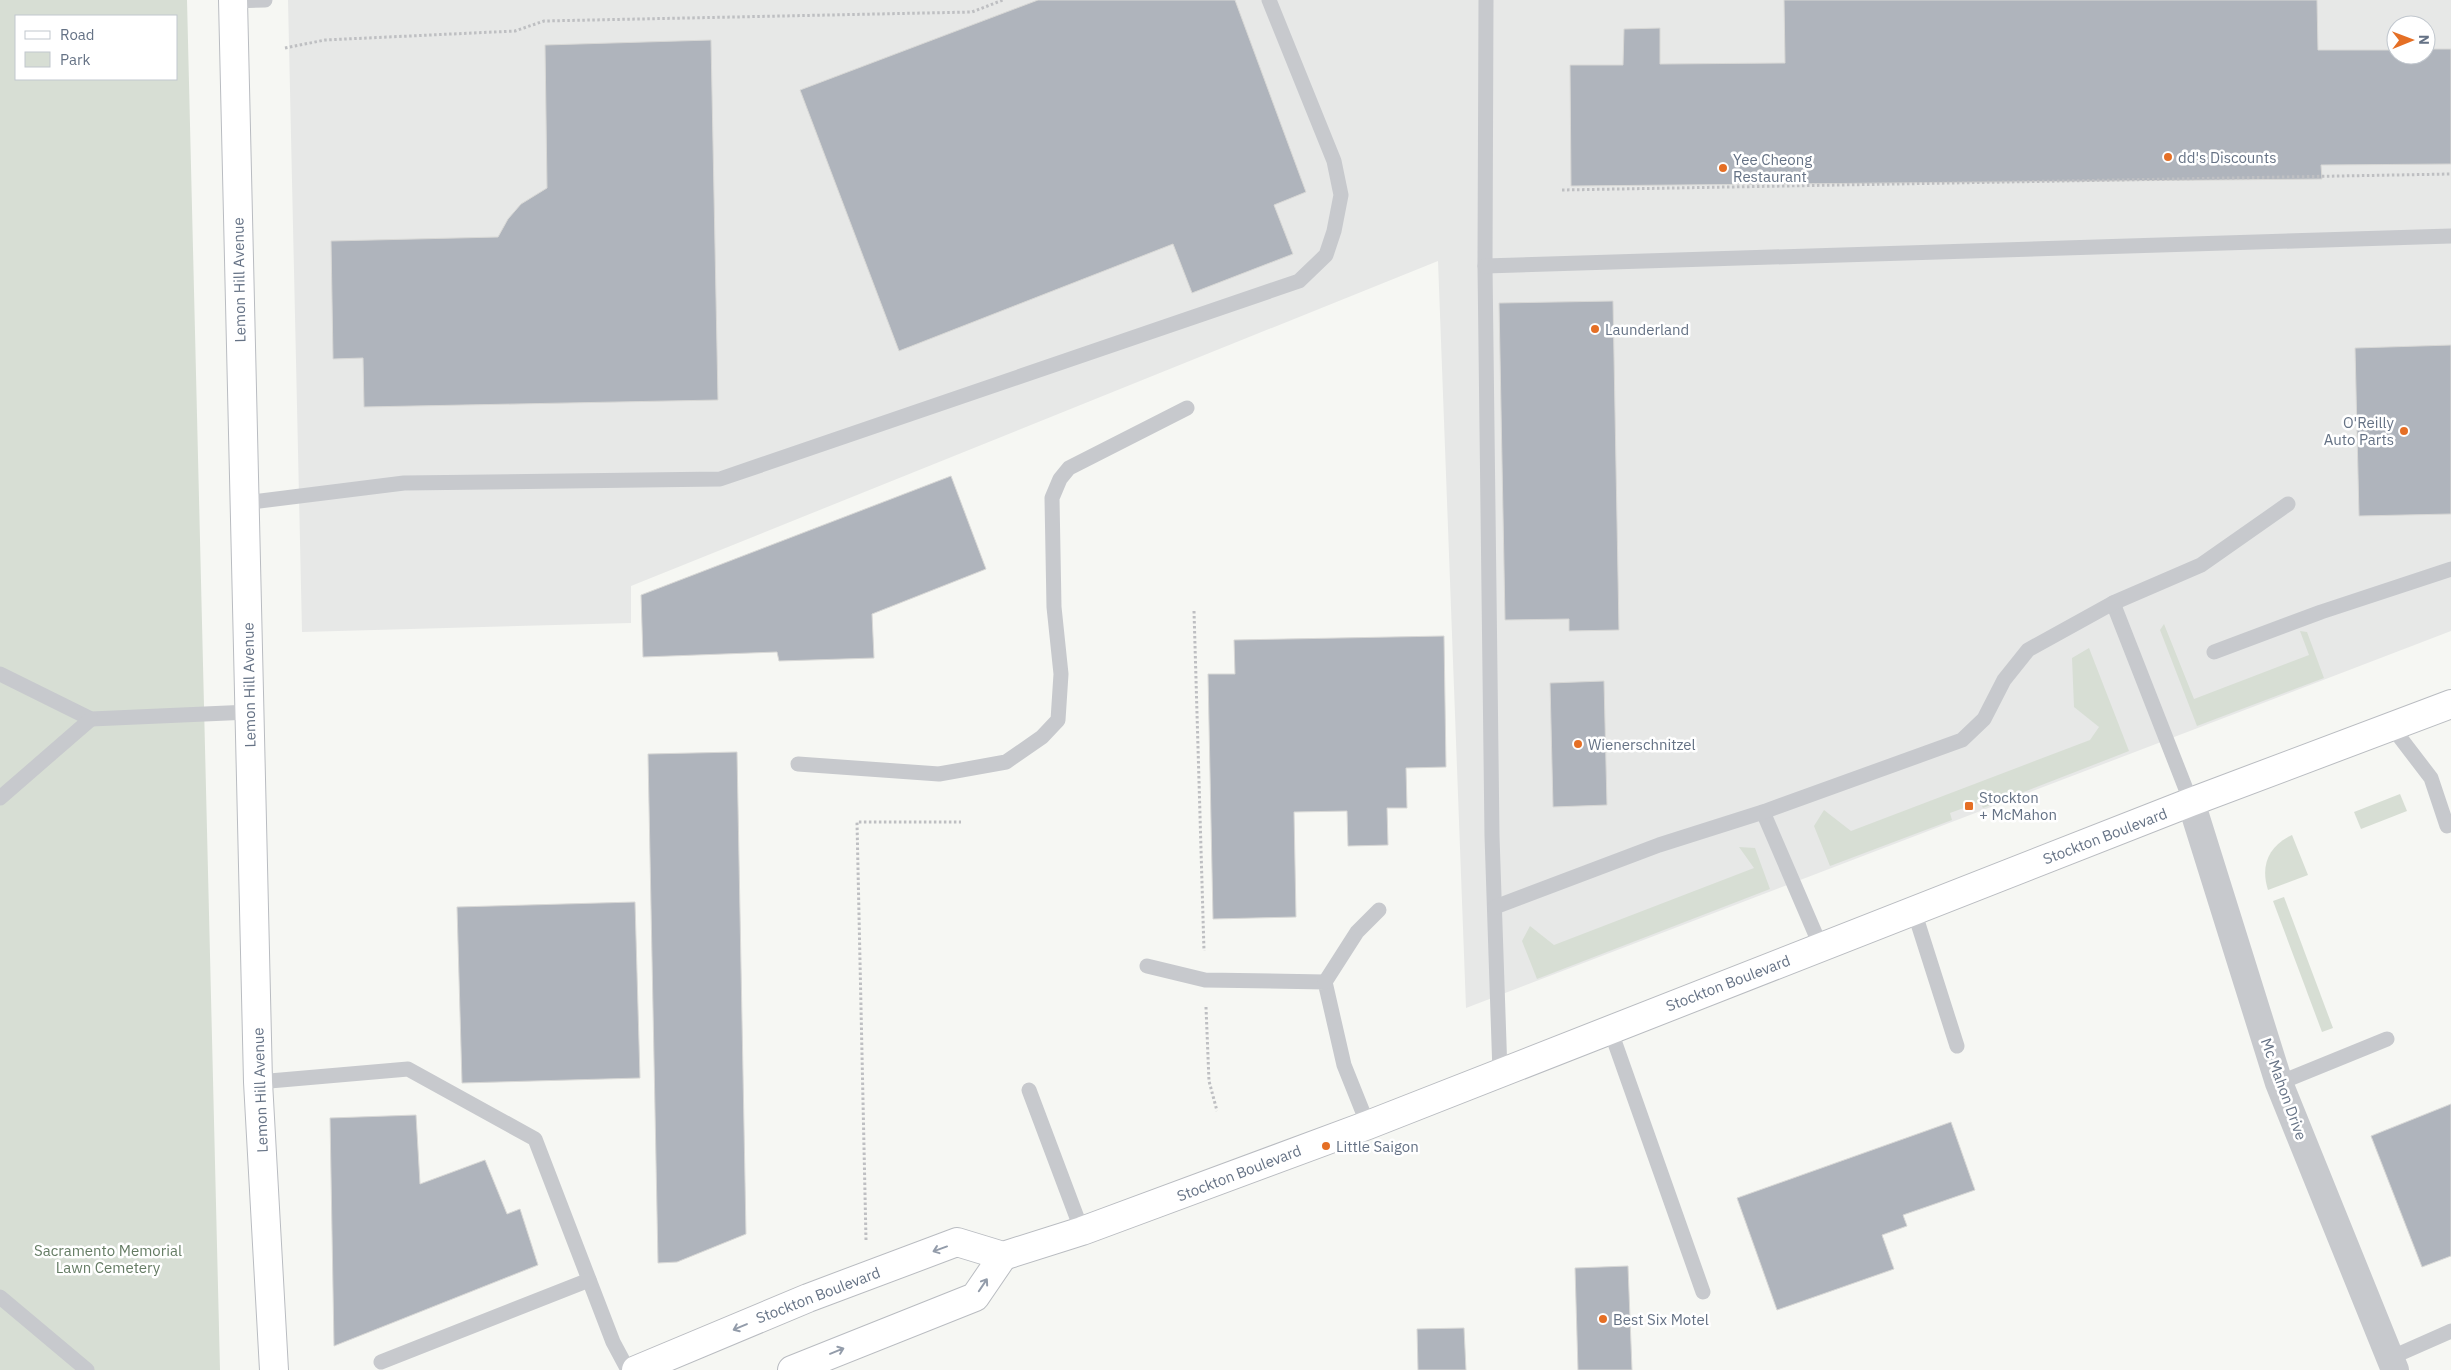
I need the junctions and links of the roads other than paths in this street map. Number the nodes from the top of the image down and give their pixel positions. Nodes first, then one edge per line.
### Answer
1 (233, 0) edge
2 (264, 0) edge
3 (1269, 0) edge
4 (1486, 0) edge
5 (2451, 236) edge
6 (1485, 266) junction
7 (1187, 408) dead end
8 (244, 502) junction
9 (2288, 504) dead end
10 (2451, 569) edge
11 (2113, 603) junction
12 (2214, 652) dead end
13 (0, 674) edge
14 (2451, 704) edge
15 (250, 712) junction
16 (91, 719) junction
17 (2392, 727) junction
18 (798, 764) dead end
19 (0, 798) edge
20 (2190, 802) junction
21 (1762, 812) junction
22 (2447, 826) dead end
23 (1495, 907) junction
24 (1379, 910) dead end
25 (1914, 911) junction
26 (1821, 947) junction
27 (1147, 966) dead end
28 (1325, 982) junction
29 (1610, 1030) junction
30 (2387, 1039) dead end
31 (1958, 1046) dead end
32 (1500, 1073) junction
33 (258, 1082) junction
34 (2279, 1083) junction
35 (1029, 1090) dead end
36 (1368, 1125) junction
37 (1082, 1231) junction
38 (1003, 1256) junction
39 (589, 1280) junction
40 (1704, 1292) dead end
41 (0, 1297) edge
42 (2451, 1331) edge
43 (381, 1362) dead end
44 (2392, 1364) edge
45 (88, 1370) edge
46 (274, 1370) edge
47 (628, 1370) edge
48 (636, 1370) edge
49 (792, 1370) edge

1 - 2 lane
1 - 8 main road, Lemon Hill Avenue
3 - 8 lane
4 - 6 lane
5 - 6 lane
6 - 23 lane
7 - 18 lane
8 - 15 main road, Lemon Hill Avenue
9 - 11 lane
10 - 12 lane
11 - 20 lane
11 - 21 lane
13 - 16 lane
14 - 17 main road, Stockton Boulevard
15 - 16 lane
15 - 33 main road, Lemon Hill Avenue
16 - 19 lane
17 - 20 main road, Stockton Boulevard
17 - 22 lane
20 - 25 main road, Stockton Boulevard
20 - 34 street, Mc Mahon Drive
21 - 23 lane
21 - 26 lane
23 - 32 lane
24 - 28 lane
25 - 26 main road, Stockton Boulevard
25 - 31 lane
26 - 29 main road, Stockton Boulevard
27 - 28 lane
28 - 36 lane
29 - 32 main road, Stockton Boulevard
29 - 40 lane
30 - 34 lane
32 - 36 main road, Stockton Boulevard
33 - 39 lane
33 - 46 main road, Lemon Hill Avenue
34 - 44 street, Mc Mahon Drive
35 - 37 lane
36 - 37 main road, Stockton Boulevard
37 - 38 main road, Stockton Boulevard
38 -> 48 main road, Stockton Boulevard
49 -> 38 main road
39 - 43 lane
39 - 47 lane
41 - 45 lane
42 - 44 lane

